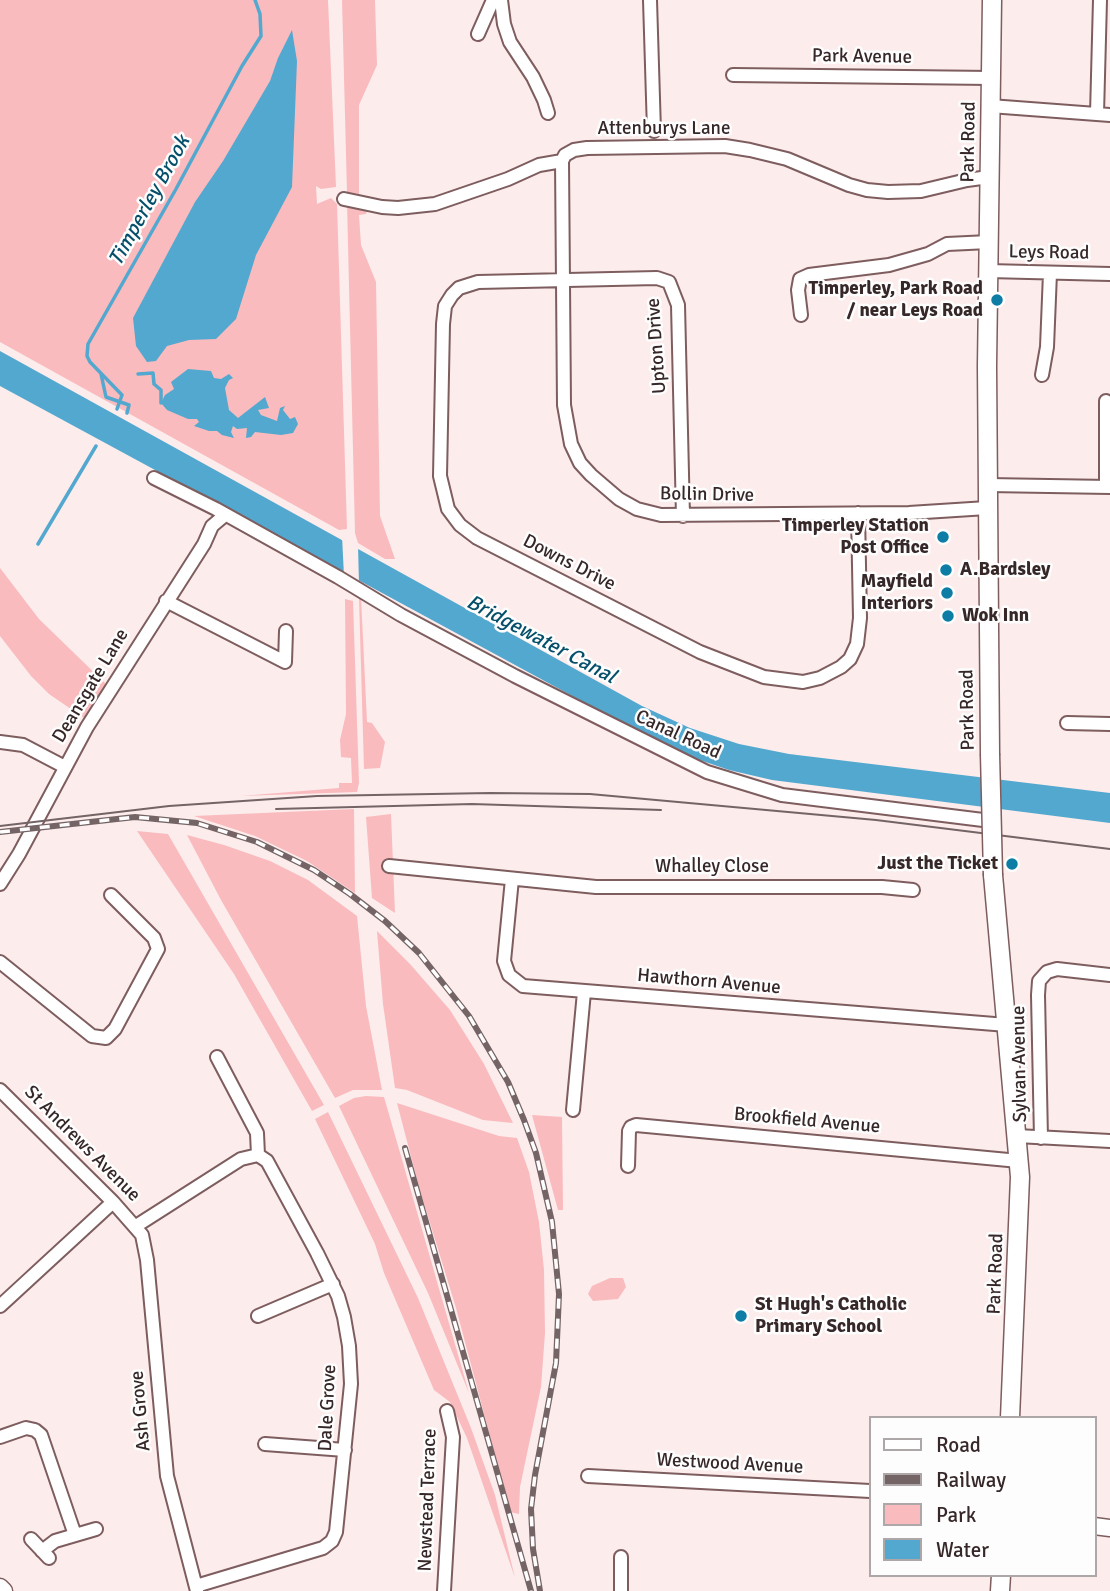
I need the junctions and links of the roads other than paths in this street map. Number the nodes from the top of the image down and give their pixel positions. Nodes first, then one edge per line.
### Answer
1 (492, 0) edge
2 (501, 0) edge
3 (650, 0) edge
4 (992, 0) edge
5 (1100, 0) edge
6 (478, 34) dead end
7 (733, 75) dead end
8 (990, 78) junction
9 (990, 106) junction
10 (548, 113) dead end
11 (1103, 115) edge
12 (654, 131) dead end
13 (562, 161) junction
14 (989, 177) junction
15 (344, 198) dead end
16 (989, 243) junction
17 (988, 271) junction
18 (1050, 273) junction
19 (1110, 274) edge
20 (562, 279) junction
21 (801, 316) dead end
22 (1042, 375) dead end
23 (1106, 401) dead end
24 (155, 478) dead end
25 (988, 485) junction
26 (1108, 487) edge
27 (987, 508) junction
28 (858, 513) junction
29 (225, 515) junction
30 (683, 516) junction
31 (166, 601) junction
32 (286, 631) dead end
33 (1067, 723) dead end
34 (1110, 723) edge
35 (0, 742) edge
36 (65, 767) junction
37 (991, 821) junction
38 (389, 866) dead end
39 (512, 879) junction
40 (0, 884) edge
41 (912, 890) dead end
42 (111, 895) dead end
43 (0, 962) edge
44 (1110, 975) edge
45 (584, 992) junction
46 (1007, 1025) junction
47 (217, 1057) dead end
48 (0, 1090) edge
49 (573, 1110) dead end
50 (1017, 1136) junction
51 (1041, 1138) junction
52 (1110, 1141) edge
53 (258, 1155) junction
54 (1019, 1161) junction
55 (628, 1166) dead end
56 (113, 1202) junction
57 (136, 1226) junction
58 (333, 1284) junction
59 (0, 1306) edge
60 (258, 1316) dead end
61 (447, 1411) dead end
62 (1010, 1416) edge
63 (0, 1437) edge
64 (265, 1444) dead end
65 (345, 1450) junction
66 (588, 1476) dead end
67 (869, 1491) edge
68 (96, 1529) dead end
69 (75, 1535) junction
70 (31, 1539) dead end
71 (621, 1557) dead end
72 (0, 1587) edge
73 (197, 1589) edge
74 (4, 1591) edge
75 (444, 1591) edge
76 (621, 1591) edge

1 - 6 street
2 - 10 street
3 - 12 street
4 - 8 main road, Park Road
5 - 11 street
7 - 8 street, Park Avenue
8 - 9 main road, Park Road
9 - 11 street
9 - 14 main road, Park Road
13 - 14 street, Attenburys Lane
13 - 15 street, Attenburys Lane
13 - 20 street, Bollin Drive
14 - 16 main road, Park Road
16 - 17 main road, Park Road
16 - 21 street
17 - 18 street, Leys Road
17 - 25 main road, Park Road
18 - 19 street, Leys Road
18 - 22 street
20 - 28 street, Downs Drive
20 - 30 street, Bollin Drive
20 - 30 street, Upton Drive
23 - 26 street
24 - 29 street, Canal Road
25 - 26 street
25 - 27 main road, Park Road
27 - 28 street, Bollin Drive
27 - 37 main road, Park Road, bridge
28 - 30 street, Bollin Drive
29 - 31 street, Deansgate Lane
29 - 37 street, Canal Road
31 - 32 street
31 - 36 street, Deansgate Lane
33 - 34 street
35 - 36 street
36 - 40 street, Deansgate Lane
37 - 46 main road, Park Road, bridge
38 - 39 street, Whalley Close
39 - 41 street, Whalley Close
39 - 45 street, Hawthorn Avenue
42 - 43 street
44 - 51 street, Sylvan Avenue
45 - 46 street, Hawthorn Avenue
45 - 49 street
46 - 50 main road, Park Road
47 - 53 street
48 - 56 street, St Andrews Avenue
50 - 51 street
50 - 54 main road, Park Road
51 - 52 street
53 - 57 street
53 - 58 street, Dale Grove
54 - 55 street, Brookfield Avenue
54 - 62 main road, Park Road
56 - 57 street, St Andrews Avenue
56 - 59 street
57 - 73 street, Ash Grove
58 - 60 street
58 - 65 street, Dale Grove
61 - 75 street, Newstead Terrace
63 - 69 street
64 - 65 street
65 - 73 street, Dale Grove
66 - 67 street, Westwood Avenue
68 - 69 street
69 - 70 street
71 - 76 street
72 - 74 street

